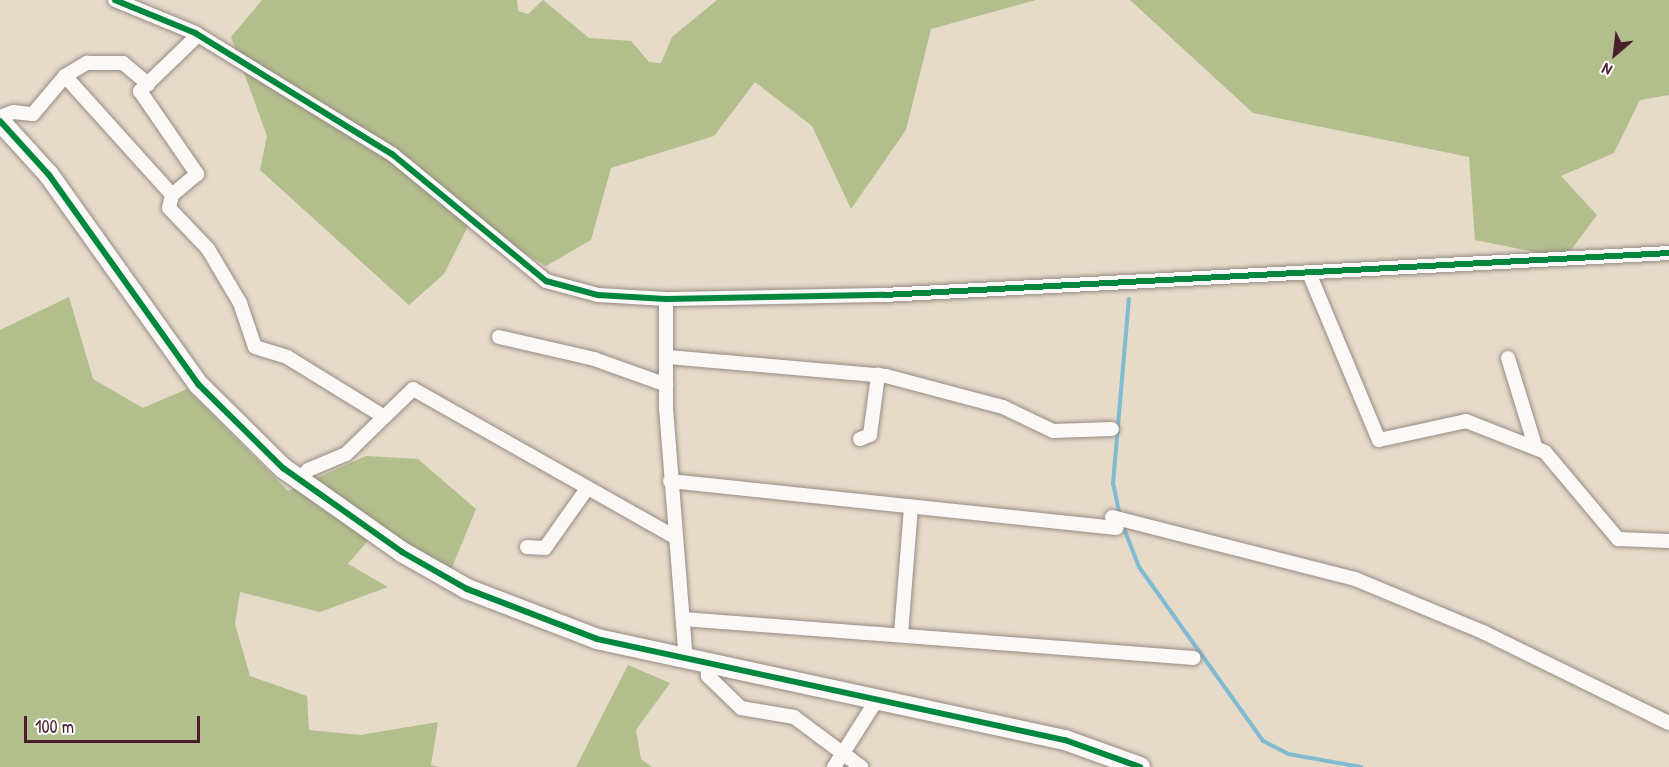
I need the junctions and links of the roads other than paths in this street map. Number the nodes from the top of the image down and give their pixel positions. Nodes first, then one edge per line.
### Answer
1 (115, 0) edge
2 (198, 34) junction
3 (65, 76) junction
4 (148, 84) junction
5 (0, 119) edge
6 (172, 195) junction
7 (1669, 253) edge
8 (1309, 273) junction
9 (666, 299) junction
10 (499, 338) dead end
11 (668, 357) junction
12 (1508, 358) dead end
13 (878, 375) junction
14 (667, 385) junction
15 (383, 416) junction
16 (1112, 429) dead end
17 (860, 439) dead end
18 (1535, 446) junction
19 (299, 480) junction
20 (670, 481) junction
21 (586, 490) junction
22 (911, 506) junction
23 (676, 538) junction
24 (1669, 541) edge
25 (527, 547) dead end
26 (683, 619) junction
27 (901, 634) junction
28 (1194, 658) dead end
29 (686, 660) junction
30 (707, 665) junction
31 (876, 701) junction
32 (1669, 723) edge
33 (847, 754) junction
34 (834, 767) edge
35 (861, 767) edge
36 (1140, 767) edge

1 - 2 street
2 - 4 street
2 - 9 street
3 - 4 street
3 - 5 street
3 - 6 street
4 - 6 street
5 - 19 street
6 - 15 street
7 - 8 street
8 - 9 street
8 - 18 street
9 - 11 street
10 - 14 street
11 - 13 street
11 - 14 street
12 - 18 street
13 - 16 street
13 - 17 street
14 - 20 street
15 - 19 street
15 - 21 street
18 - 24 street
19 - 29 street
20 - 22 street
20 - 23 street
21 - 23 street
21 - 25 street
22 - 27 street
22 - 32 street
23 - 26 street
26 - 27 street
26 - 29 street
27 - 28 street
29 - 30 street
30 - 31 street
30 - 33 street
31 - 33 street
31 - 36 street
33 - 34 street
33 - 35 street

